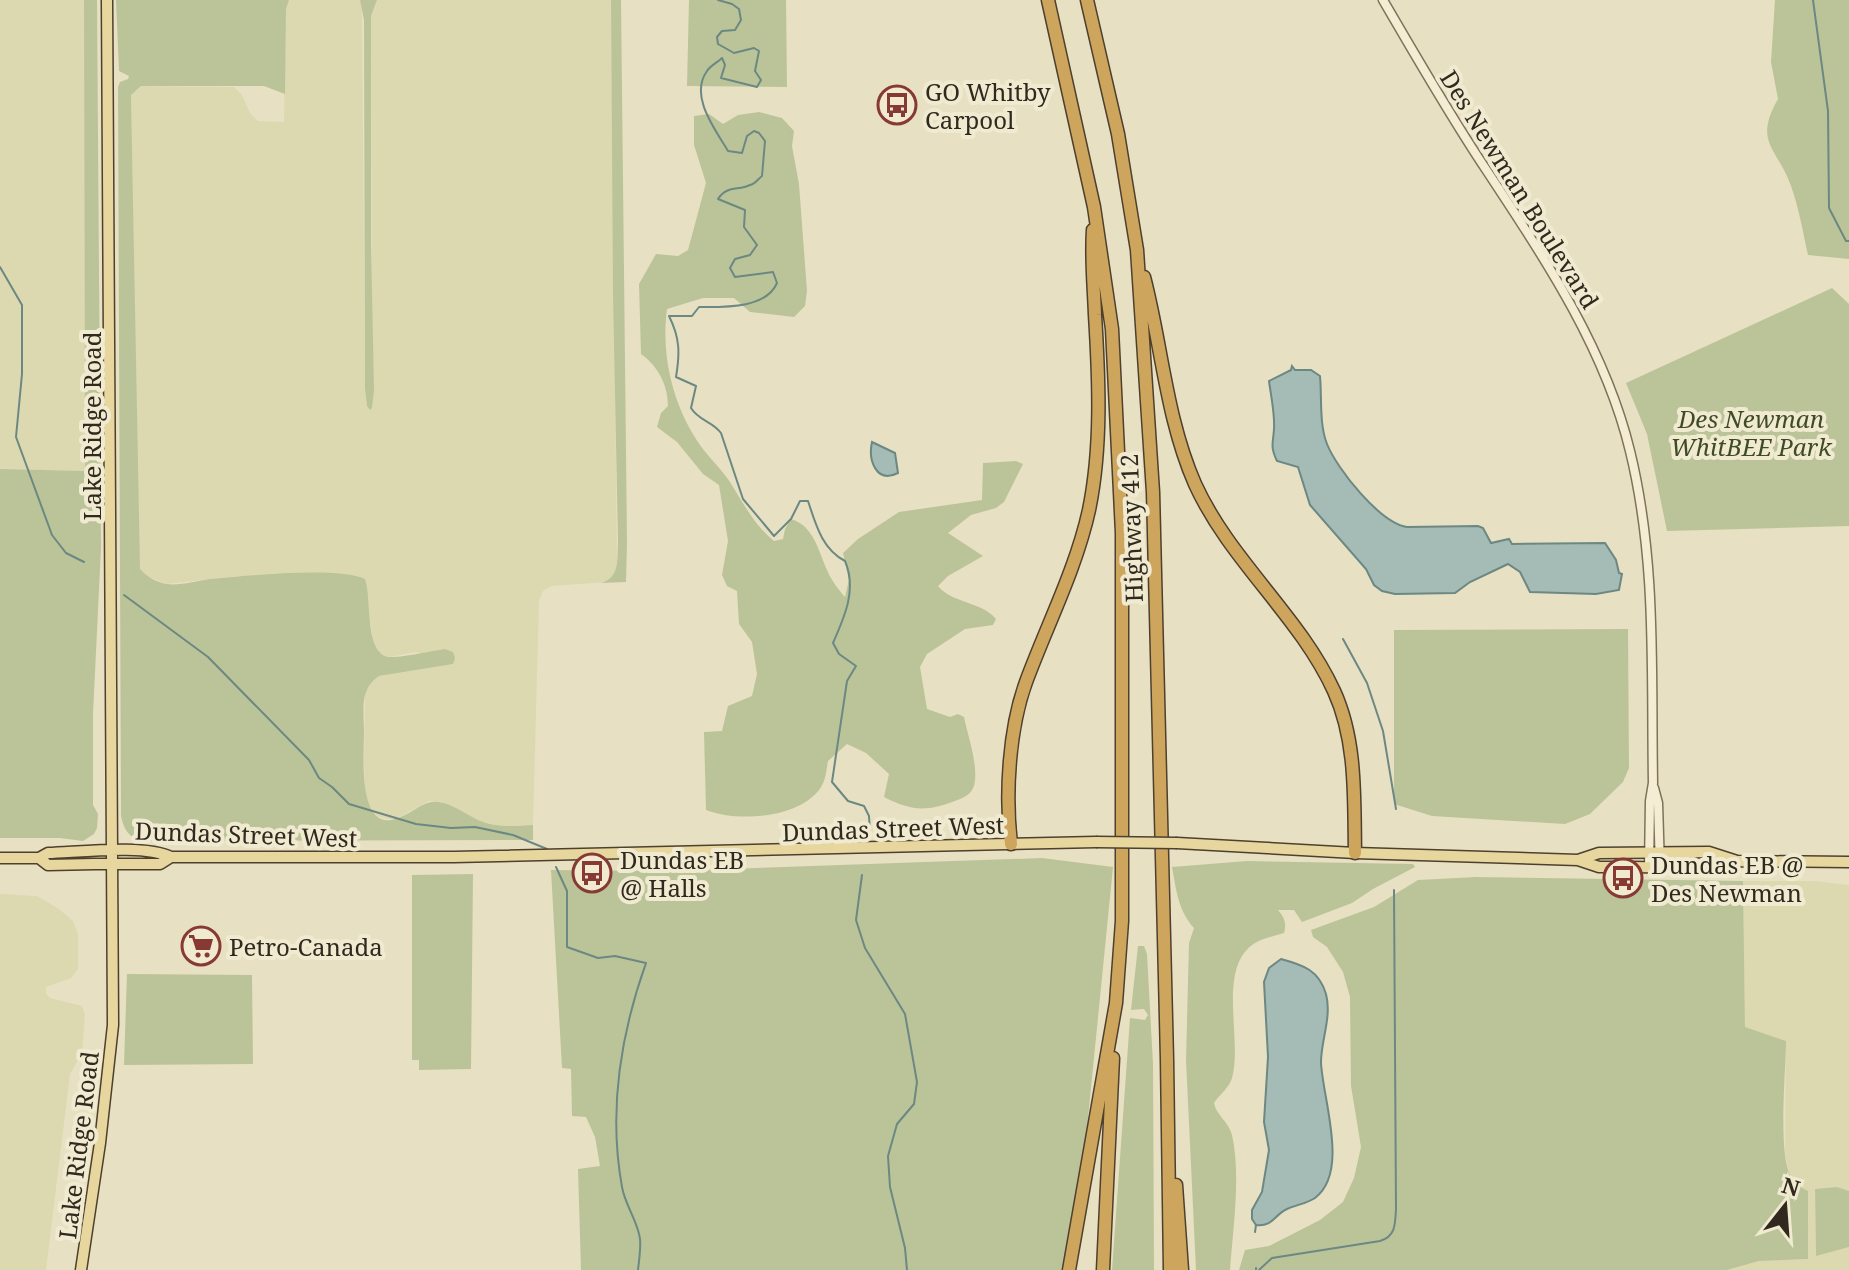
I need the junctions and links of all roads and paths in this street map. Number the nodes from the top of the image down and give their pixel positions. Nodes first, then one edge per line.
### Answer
1 (107, 0) edge
2 (1048, 0) edge
3 (1087, 0) edge
4 (1383, 0) edge
5 (1094, 207) junction
6 (1137, 250) junction
7 (1011, 844) junction
8 (114, 851) junction
9 (1355, 853) junction
10 (1654, 853) junction
11 (171, 857) junction
12 (0, 858) edge
13 (39, 858) junction
14 (1578, 860) junction
15 (1738, 861) junction
16 (1849, 862) edge
17 (113, 864) junction
18 (1654, 868) junction
19 (1116, 1003) junction
20 (1167, 1059) junction
21 (81, 1270) edge
22 (1069, 1270) edge
23 (1103, 1270) edge
24 (1170, 1270) edge
25 (1182, 1270) edge

1 - 8 main road, Lake Ridge Road
2 - 5 highway, Highway 412
3 - 6 highway, Highway 412
4 - 10 street, Des Newman Boulevard
5 - 7 highway
5 - 19 highway, Highway 412
6 - 9 highway
6 - 20 highway, Highway 412
7 - 9 main road, Dundas Street West, bridge
7 - 11 main road, Dundas Street West
8 - 11 main road, Dundas Street West
8 - 13 main road, Dundas Street West
8 - 17 main road, Lake Ridge Road
9 - 14 main road, Dundas Street West
10 - 14 main road, Dundas Street West
10 - 15 main road, Dundas Street West
10 - 18 street, Des Newman Boulevard
11 - 17 main road
12 - 13 main road
13 - 17 main road
14 - 18 main road, Dundas Street West
15 - 16 main road, Dundas Street West
15 - 18 main road, Dundas Street West
17 - 21 main road, Lake Ridge Road
19 - 22 highway
19 - 23 highway
20 - 24 highway
20 - 25 highway

